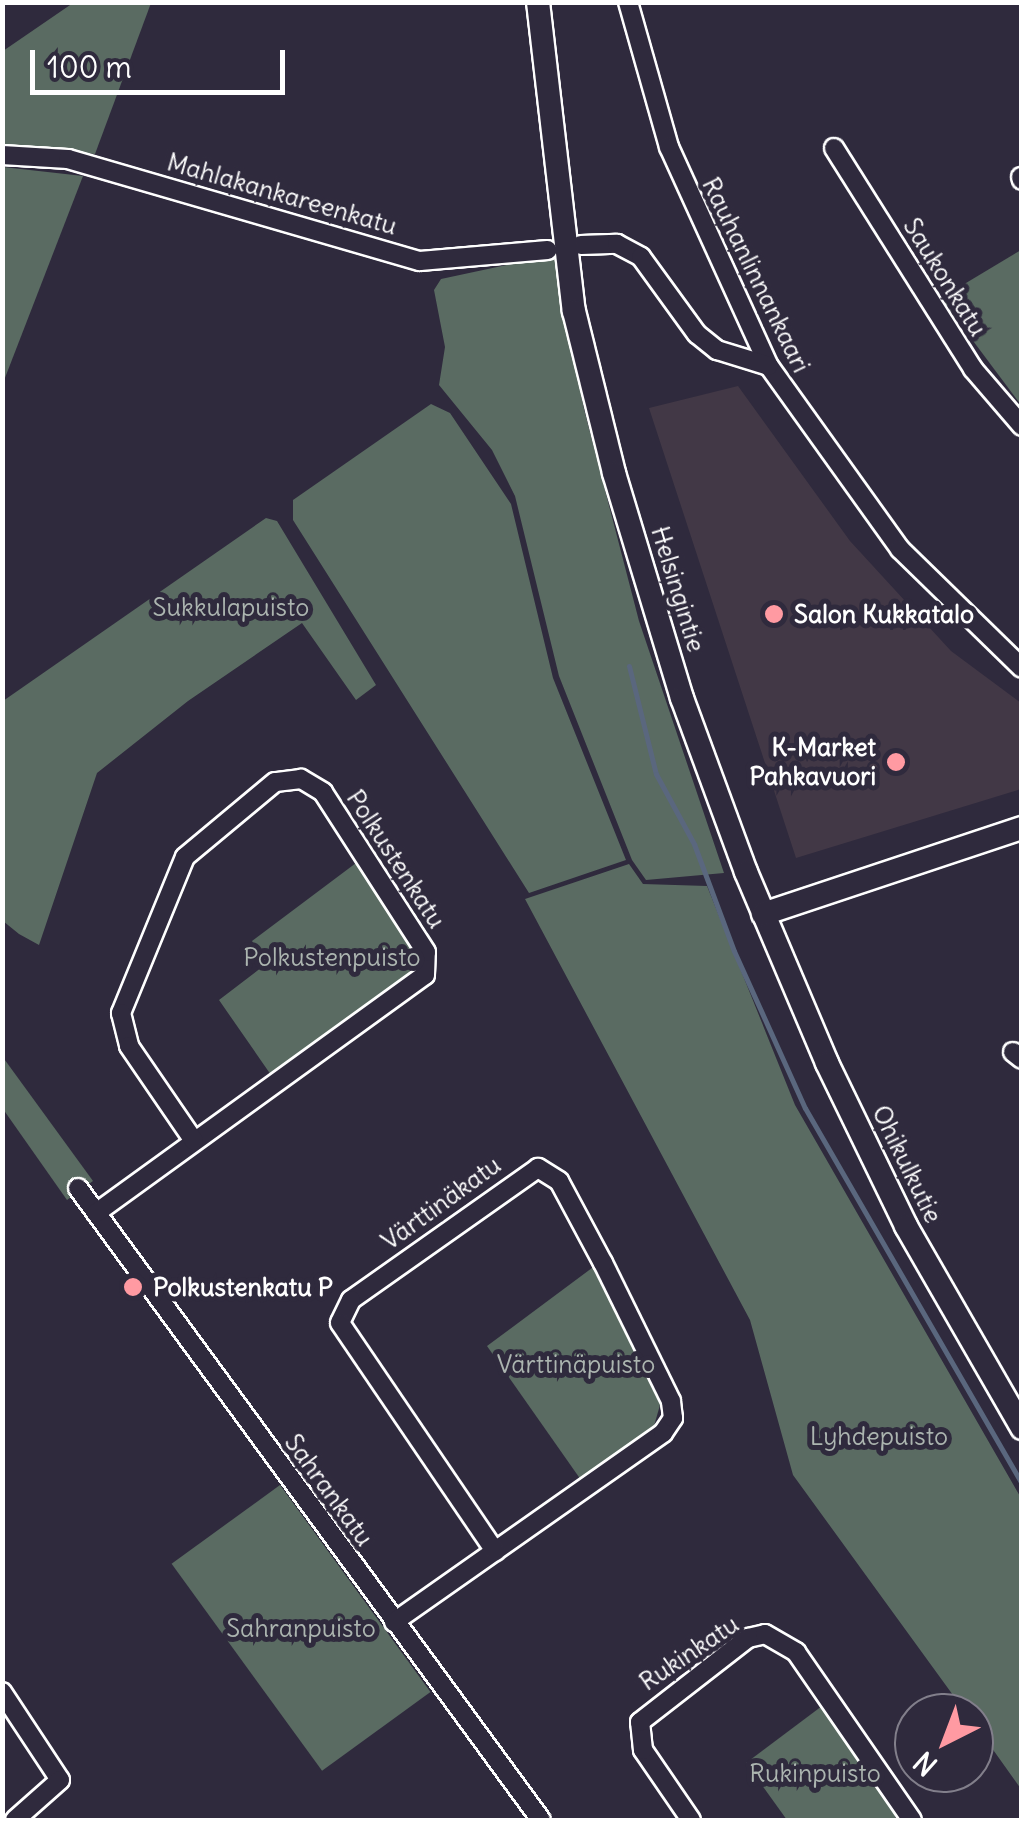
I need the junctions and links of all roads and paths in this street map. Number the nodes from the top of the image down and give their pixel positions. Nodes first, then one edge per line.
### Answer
1 (538, 2) edge
2 (628, 2) edge
3 (834, 148) dead end
4 (2, 155) edge
5 (581, 244) dead end
6 (548, 250) dead end
7 (769, 366) junction
8 (1022, 426) edge
9 (1022, 668) edge
10 (1022, 828) edge
11 (763, 914) junction
12 (194, 1141) junction
13 (78, 1188) dead end
14 (96, 1213) junction
15 (1022, 1428) edge
16 (495, 1551) junction
17 (394, 1622) junction
18 (2, 1692) edge
19 (15, 1820) edge
20 (541, 1820) edge
21 (692, 1820) edge
22 (912, 1820) edge

1 - 11 main road, Helsingintie
2 - 7 street, Rauhanlinnankaari
3 - 8 street, Saukonkatu
4 - 6 street, Mahlakankareenkatu
5 - 7 street
7 - 9 street, Rauhanlinnankaari
10 - 11 main road
11 - 15 main road, Ohikulkutie
12 - 12 street, Polkustenkatu
12 - 14 street, Polkustenkatu
13 - 14 street, Sahrankatu
14 - 17 street, Sahrankatu
16 - 16 street, Värttinäkatu
16 - 17 street, Värttinäkatu
17 - 20 street, Sahrankatu
18 - 19 street
21 - 22 street, Rukinkatu

